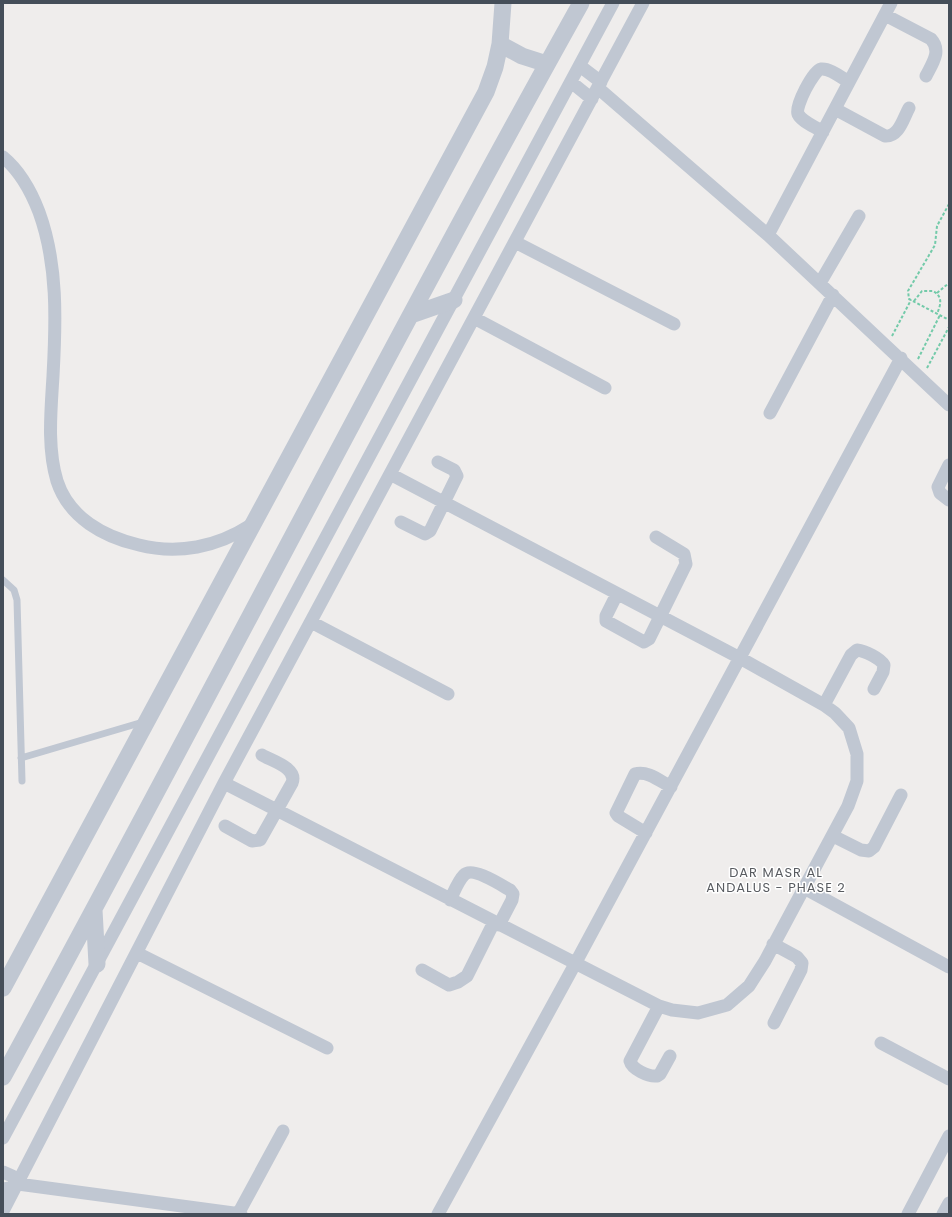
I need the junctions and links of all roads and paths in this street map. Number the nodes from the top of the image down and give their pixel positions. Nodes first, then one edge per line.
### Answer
1 (581, 3) edge
2 (613, 3) edge
3 (643, 3) edge
4 (891, 3) edge
5 (500, 7) edge
6 (885, 15) junction
7 (500, 44) junction
8 (547, 64) junction
9 (580, 66) junction
10 (926, 76) dead end
11 (571, 82) junction
12 (849, 82) junction
13 (597, 89) junction
14 (909, 108) dead end
15 (835, 109) junction
16 (823, 132) junction
17 (3, 157) edge
18 (949, 204) edge
19 (860, 216) dead end
20 (768, 235) junction
21 (515, 242) junction
22 (949, 282) edge
23 (820, 283) junction
24 (937, 293) junction
25 (834, 296) junction
26 (454, 300) junction
27 (911, 300) junction
28 (914, 302) junction
29 (937, 314) junction
30 (411, 315) junction
31 (940, 316) junction
32 (474, 318) junction
33 (949, 320) edge
34 (674, 324) dead end
35 (949, 327) edge
36 (887, 345) junction
37 (901, 358) junction
38 (913, 369) junction
39 (922, 378) junction
40 (606, 388) dead end
41 (949, 405) edge
42 (770, 413) dead end
43 (438, 462) dead end
44 (949, 465) edge
45 (390, 474) junction
46 (949, 500) edge
47 (445, 503) junction
48 (401, 522) dead end
49 (251, 525) junction
50 (656, 537) dead end
51 (3, 580) edge
52 (617, 594) junction
53 (660, 616) junction
54 (311, 622) junction
55 (740, 658) junction
56 (874, 689) dead end
57 (448, 694) dead end
58 (824, 705) junction
59 (145, 722) junction
60 (262, 755) dead end
61 (21, 758) junction
62 (22, 781) dead end
63 (224, 784) junction
64 (671, 787) junction
65 (901, 795) dead end
66 (277, 810) junction
67 (224, 826) dead end
68 (646, 832) junction
69 (833, 836) junction
70 (804, 888) junction
71 (450, 900) junction
72 (94, 910) junction
73 (497, 924) junction
74 (773, 944) junction
75 (137, 953) junction
76 (97, 964) junction
77 (575, 964) junction
78 (949, 967) edge
79 (422, 970) dead end
80 (3, 988) edge
81 (659, 1006) junction
82 (774, 1023) dead end
83 (881, 1043) dead end
84 (327, 1048) dead end
85 (670, 1056) dead end
86 (3, 1077) edge
87 (949, 1079) edge
88 (282, 1131) dead end
89 (949, 1136) edge
90 (3, 1138) edge
91 (3, 1172) edge
92 (18, 1184) junction
93 (3, 1189) edge
94 (949, 1203) edge
95 (3, 1211) edge
96 (238, 1214) edge
97 (241, 1214) edge
98 (438, 1214) edge
99 (908, 1214) edge
100 (943, 1214) edge

1 - 8 street
2 - 9 street
3 - 13 street
4 - 6 street
5 - 7 street
6 - 10 street
6 - 12 street
7 - 8 street
7 - 49 street
8 - 30 street
9 - 11 street
9 - 13 street
11 - 13 street
11 - 26 street
12 - 15 street
12 - 16 street
13 - 20 street
13 - 21 street
14 - 15 street
15 - 16 street
16 - 20 street
17 - 49 street
18 - 27 path
19 - 23 street
20 - 23 street
21 - 32 street
21 - 34 street
22 - 24 path
23 - 25 street
24 - 28 path
24 - 29 path
25 - 36 street
25 - 42 street
26 - 30 street
26 - 76 street
27 - 28 path
27 - 36 path
28 - 29 path
29 - 31 path
30 - 72 street
31 - 33 path
31 - 38 path
32 - 40 street
32 - 45 street
35 - 39 path
36 - 37 street
37 - 38 street
37 - 55 street
38 - 39 street
39 - 41 street
43 - 47 street
44 - 46 street
45 - 47 street
45 - 54 street
47 - 48 street
47 - 52 street
49 - 59 street
50 - 53 street
51 - 61 lane
52 - 53 street
52 - 53 street
53 - 55 street
54 - 57 street
54 - 63 street
55 - 58 street
55 - 64 street
56 - 58 street
58 - 69 street
59 - 61 lane
59 - 80 street
60 - 66 street
61 - 62 lane
63 - 66 street
63 - 75 street
64 - 68 street
64 - 68 street
65 - 69 street
66 - 67 street
66 - 71 street
68 - 77 street
69 - 70 street
70 - 74 street
70 - 78 street
71 - 73 street
71 - 73 street
72 - 76 street
72 - 86 street
73 - 77 street
73 - 79 street
74 - 81 street
74 - 82 street
75 - 84 street
75 - 92 street
76 - 90 street
77 - 81 street
77 - 98 street
81 - 85 street
83 - 87 street
88 - 96 street
89 - 99 street
91 - 92 street
92 - 93 street
92 - 95 street
92 - 96 street
94 - 100 street
96 - 97 street

